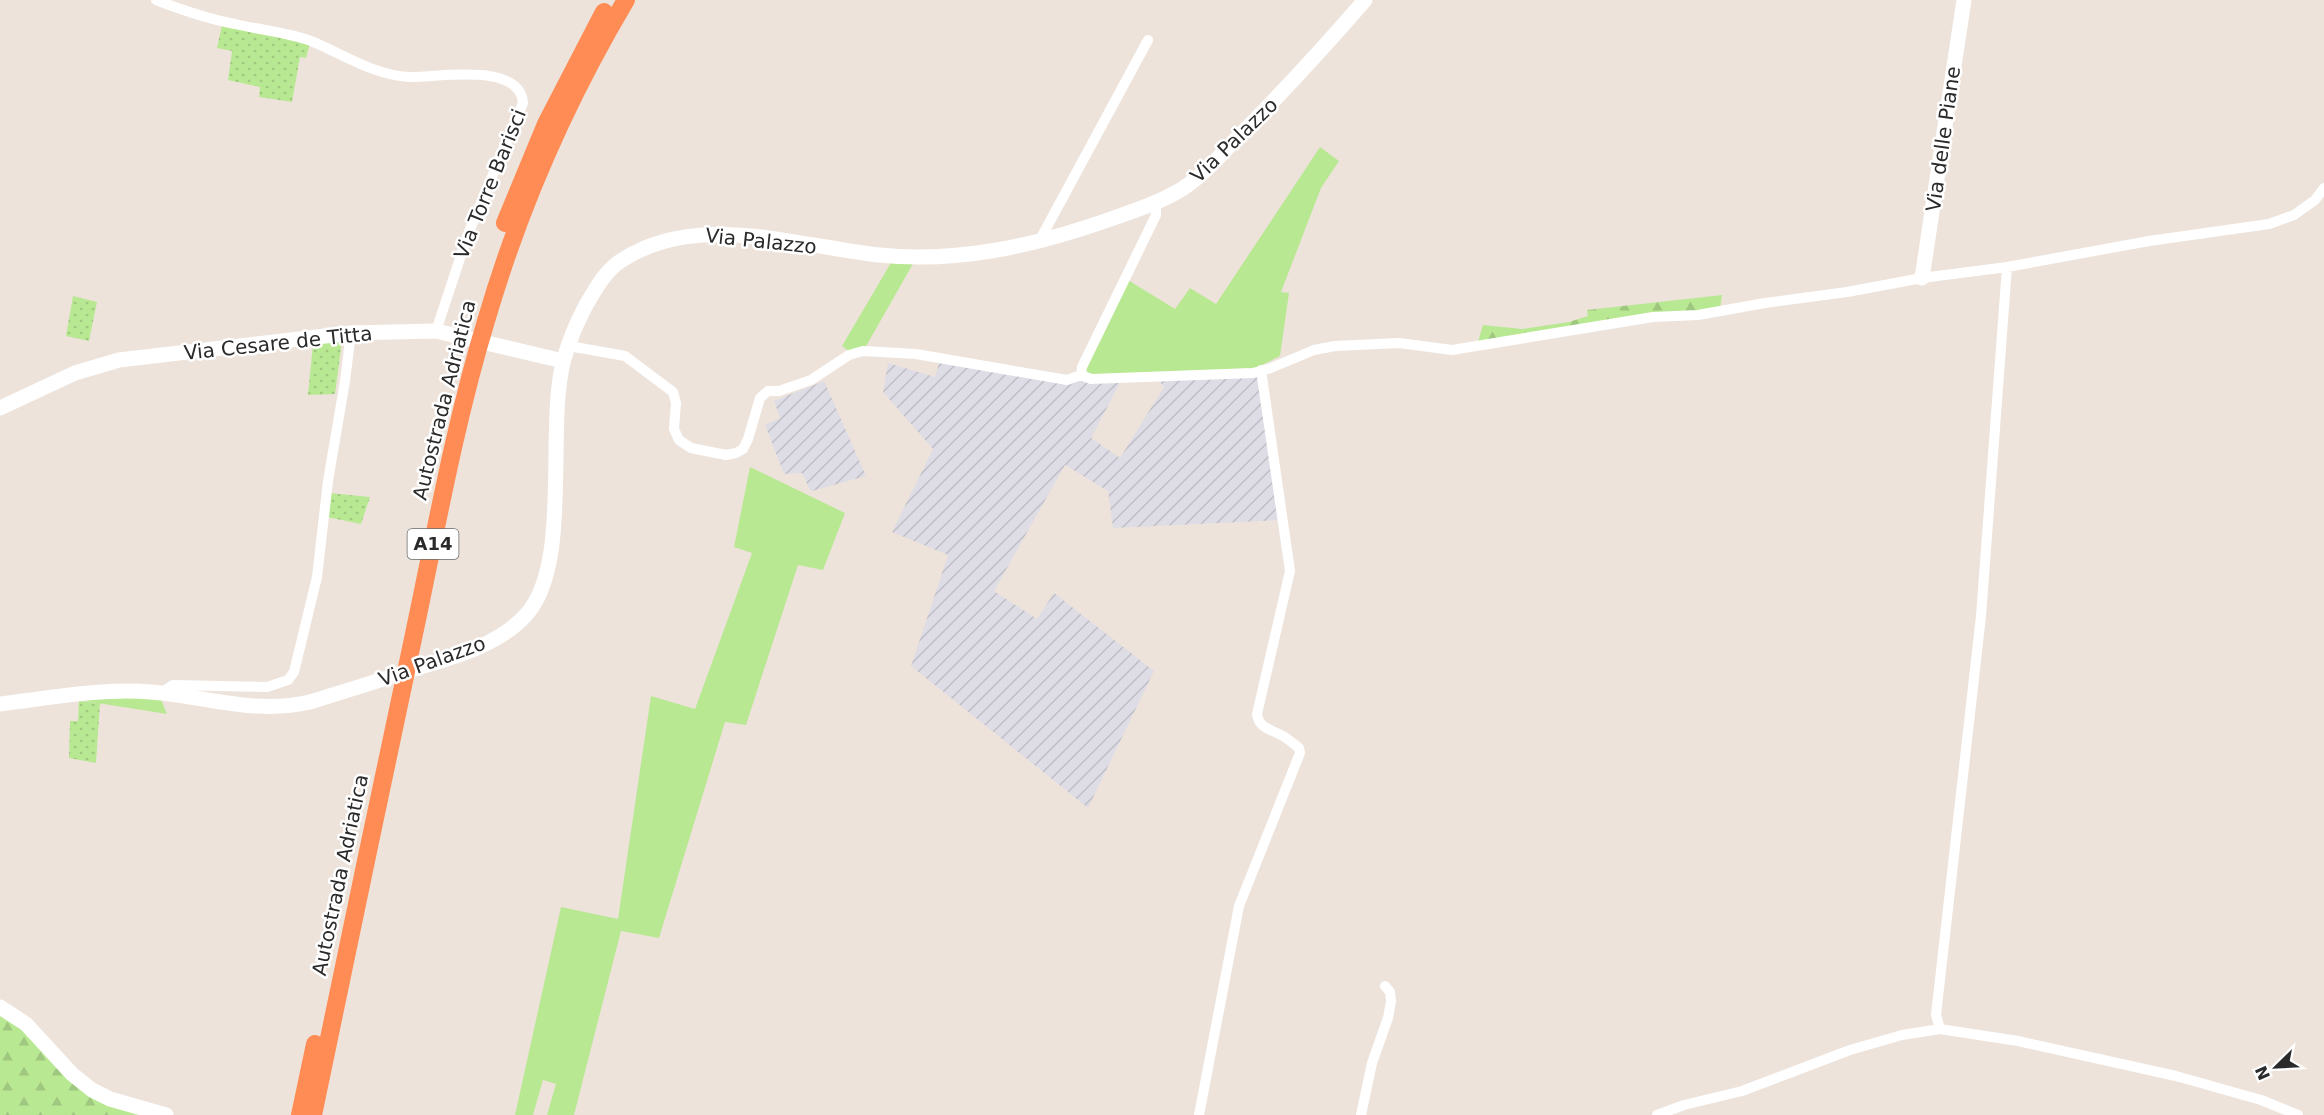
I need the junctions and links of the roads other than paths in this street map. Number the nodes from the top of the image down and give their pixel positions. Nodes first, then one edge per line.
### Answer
1 (156, 0) edge
2 (611, 0) edge
3 (626, 0) edge
4 (1365, 0) edge
5 (1964, 0) edge
6 (1148, 40) dead end
7 (2324, 188) edge
8 (1156, 202) junction
9 (1042, 242) junction
10 (2007, 267) junction
11 (1922, 278) junction
12 (443, 332) junction
13 (351, 333) junction
14 (569, 346) junction
15 (563, 361) junction
16 (1261, 370) junction
17 (1081, 375) junction
18 (0, 408) edge
19 (161, 693) junction
20 (0, 704) edge
21 (1385, 986) dead end
22 (0, 1007) edge
23 (1940, 1029) junction
24 (307, 1113) edge
25 (165, 1115) edge
26 (1199, 1115) edge
27 (1361, 1115) edge
28 (1657, 1115) edge
29 (2298, 1115) edge

1 - 12 street, Via Torre Barisci
2 - 24 highway, Autostrada Adriatica / A14
3 - 24 highway, Autostrada Adriatica / A14
4 - 8 street, Via Palazzo
5 - 11 street, Via delle Piane
6 - 9 street
7 - 10 street
8 - 9 street, Via Palazzo
8 - 17 street
9 - 14 street, Via Palazzo
10 - 11 street
10 - 23 street
11 - 16 street
12 - 13 street, Via Cesare de Titta
12 - 15 street, Via Cesare de Titta
13 - 18 street, Via Cesare de Titta
13 - 19 street
14 - 15 street, Via Palazzo
14 - 17 street
15 - 19 street, Via Palazzo
16 - 17 street
16 - 26 street
19 - 20 street, Via Palazzo
21 - 27 street
22 - 25 street
23 - 28 street
23 - 29 street

